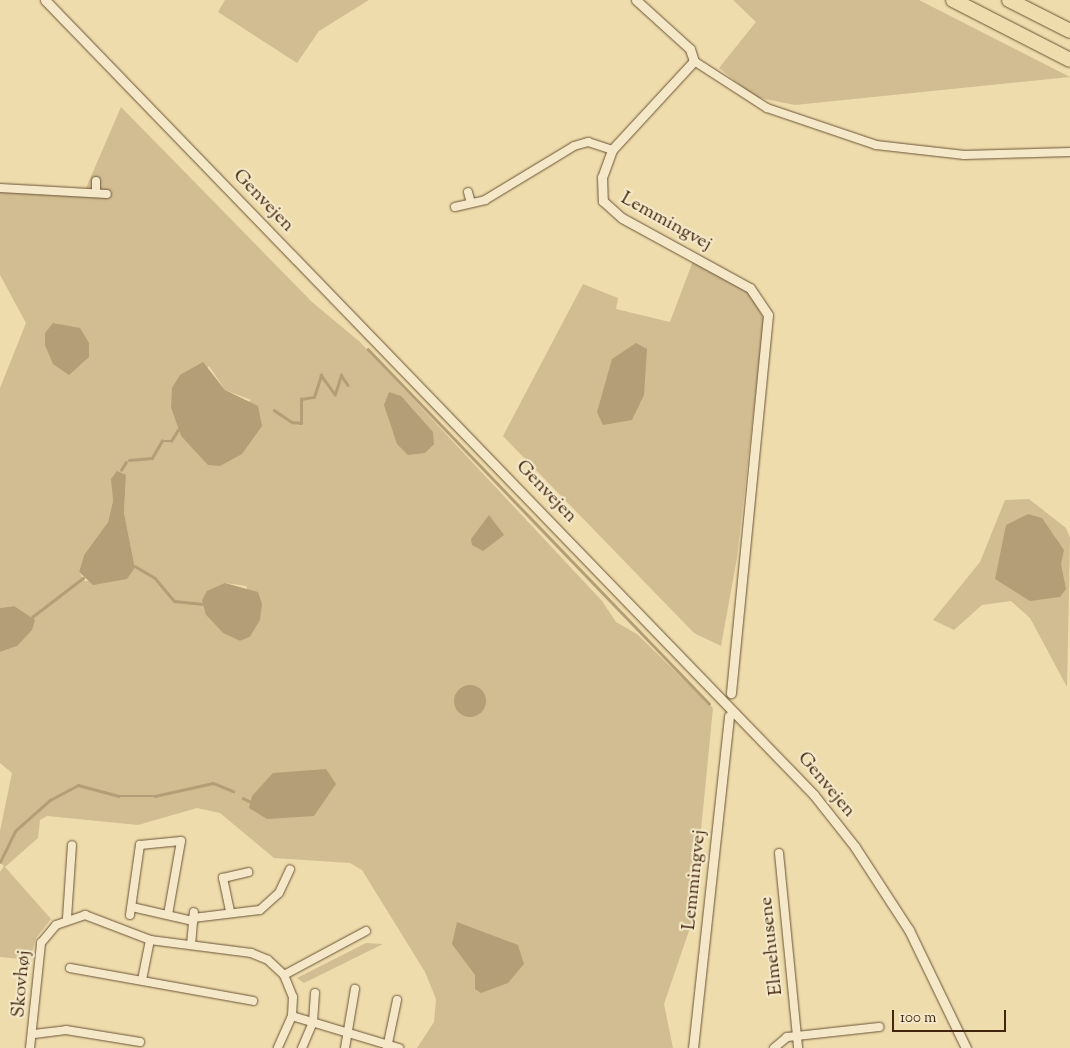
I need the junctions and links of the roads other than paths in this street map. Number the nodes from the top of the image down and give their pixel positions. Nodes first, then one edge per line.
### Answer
1 (45, 0) edge
2 (636, 0) edge
3 (953, 0) edge
4 (1008, 0) edge
5 (1070, 31) edge
6 (1070, 60) edge
7 (694, 61) junction
8 (612, 150) junction
9 (1070, 152) edge
10 (96, 181) dead end
11 (0, 188) edge
12 (468, 192) dead end
13 (96, 193) junction
14 (107, 194) dead end
15 (471, 204) junction
16 (455, 207) dead end
17 (731, 693) dead end
18 (729, 716) dead end
19 (72, 845) dead end
20 (779, 853) dead end
21 (290, 869) dead end
22 (248, 872) dead end
23 (230, 911) junction
24 (168, 915) junction
25 (193, 917) junction
26 (67, 918) junction
27 (366, 931) dead end
28 (150, 940) junction
29 (191, 945) junction
30 (70, 968) dead end
31 (284, 975) junction
32 (142, 980) junction
33 (355, 989) dead end
34 (314, 993) dead end
35 (397, 1000) dead end
36 (254, 1002) dead end
37 (292, 1016) junction
38 (313, 1022) junction
39 (879, 1027) dead end
40 (349, 1033) junction
41 (34, 1034) junction
42 (797, 1036) junction
43 (140, 1042) dead end
44 (388, 1046) edge
45 (30, 1048) edge
46 (278, 1048) edge
47 (302, 1048) edge
48 (345, 1048) edge
49 (399, 1048) edge
50 (693, 1048) edge
51 (774, 1048) edge
52 (798, 1048) edge
53 (966, 1048) edge

1 - 53 street, Genvejen
2 - 7 street
3 - 6 highway
4 - 5 highway
7 - 8 street, Lemmingvej
7 - 9 street
8 - 15 street
8 - 17 street, Lemmingvej
10 - 13 street
11 - 13 street
12 - 15 street
13 - 14 street
15 - 16 street
18 - 50 street, Lemmingvej
19 - 26 street
20 - 42 street, Elmehusene
21 - 23 street
22 - 23 street
23 - 25 street
24 - 24 street
24 - 25 street
25 - 29 street
26 - 28 street
26 - 41 street, Skovhøj
27 - 31 street
28 - 29 street
28 - 32 street
29 - 31 street
30 - 32 street
31 - 37 street
32 - 36 street
33 - 40 street
34 - 38 street
35 - 44 street
37 - 38 street
37 - 46 street
38 - 40 street
38 - 47 street
39 - 42 street
40 - 44 street
40 - 48 street
41 - 43 street, Skovhøj
41 - 45 street, Skovhøj
42 - 51 street
42 - 52 street, Elmehusene
44 - 49 street

